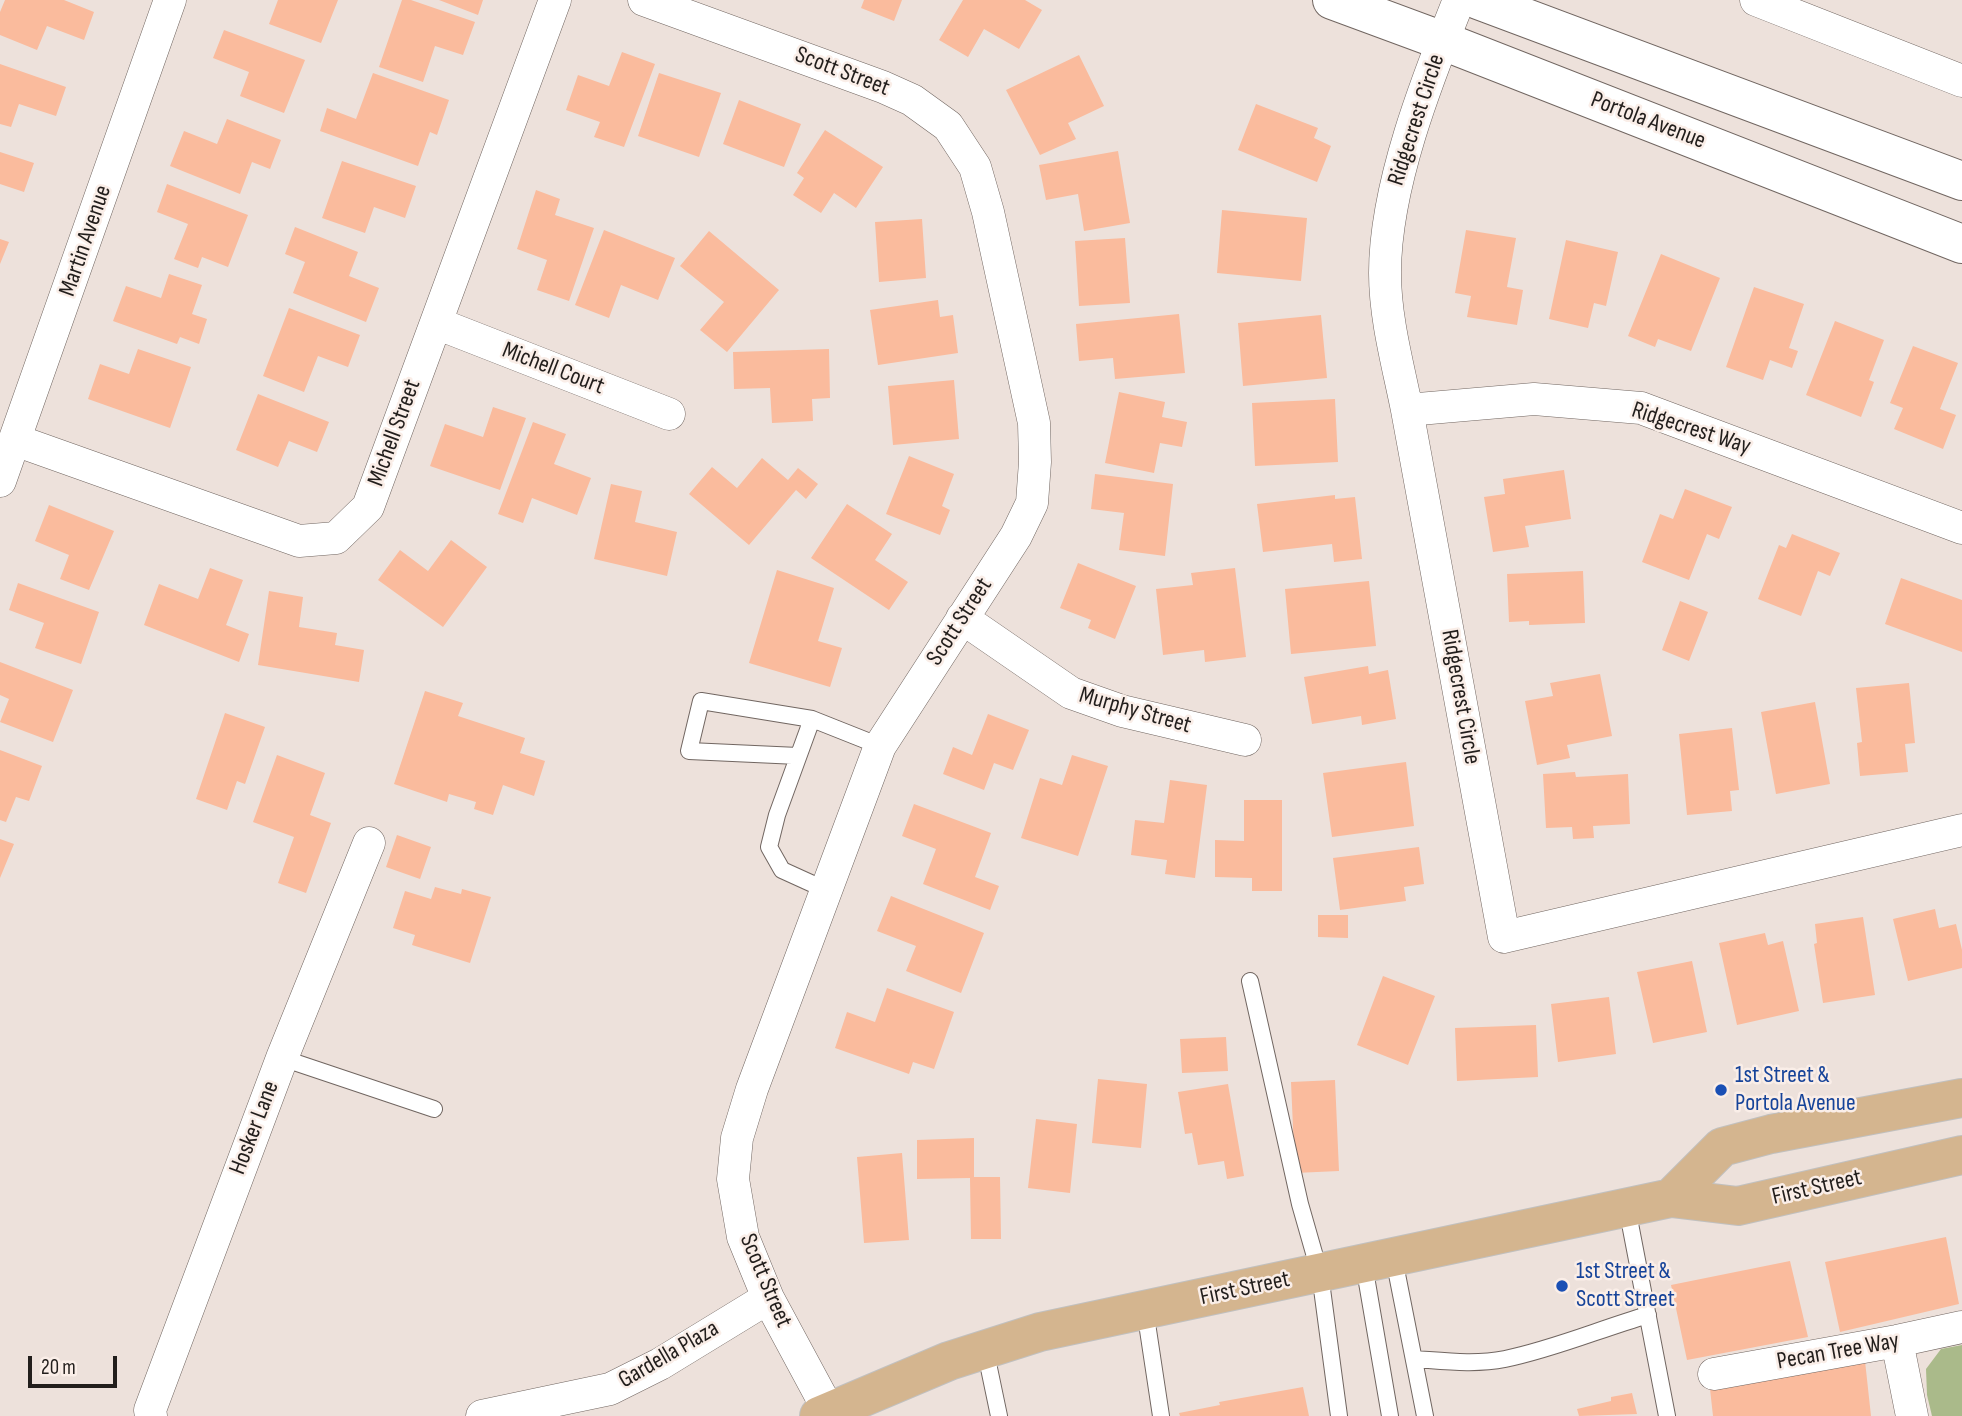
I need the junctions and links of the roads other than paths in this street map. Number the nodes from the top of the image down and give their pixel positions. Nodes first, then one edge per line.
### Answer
1 (170, 0) edge
2 (555, 0) edge
3 (644, 0) edge
4 (1332, 0) edge
5 (1460, 0) edge
6 (1478, 0) edge
7 (1756, 0) edge
8 (1443, 41) junction
9 (1962, 81) edge
10 (1962, 181) edge
11 (1962, 244) edge
12 (436, 323) junction
13 (1407, 410) junction
14 (669, 414) dead end
15 (15, 440) junction
16 (0, 481) edge
17 (1962, 528) edge
18 (962, 618) junction
19 (811, 719) junction
20 (1245, 740) dead end
21 (880, 746) junction
22 (798, 756) junction
23 (1962, 830) edge
24 (369, 843) dead end
25 (827, 890) junction
26 (1250, 981) dead end
27 (282, 1058) junction
28 (1962, 1098) edge
29 (434, 1110) dead end
30 (1962, 1155) edge
31 (1671, 1198) junction
32 (1627, 1208) junction
33 (1379, 1262) junction
34 (1320, 1274) junction
35 (768, 1298) junction
36 (1144, 1310) junction
37 (1648, 1315) junction
38 (1962, 1327) edge
39 (1897, 1341) junction
40 (985, 1349) junction
41 (1414, 1359) junction
42 (1714, 1374) dead end
43 (826, 1415) edge
44 (151, 1416) edge
45 (482, 1416) edge
46 (999, 1416) edge
47 (1161, 1416) edge
48 (1339, 1416) edge
49 (1390, 1416) edge
50 (1425, 1416) edge
51 (1667, 1416) edge
52 (1912, 1416) edge

1 - 15 street, Martin Avenue
2 - 12 street, Michell Street
3 - 18 street, Scott Street
4 - 8 main road, Portola Avenue
5 - 8 street, Ridgecrest Circle
6 - 10 main road
7 - 9 street
8 - 11 main road, Portola Avenue
8 - 13 street, Ridgecrest Circle
12 - 14 street, Michell Court
12 - 15 street, Michell Street
13 - 17 street, Ridgecrest Way
13 - 23 street, Ridgecrest Circle
15 - 16 street, Martin Avenue
18 - 20 street, Murphy Street
18 - 21 street, Scott Street
19 - 21 lane
19 - 22 lane
19 - 22 lane
21 - 25 street, Scott Street
22 - 25 lane
24 - 27 street, Hosker Lane
25 - 35 street, Scott Street
26 - 34 lane
27 - 29 lane
27 - 44 street, Hosker Lane
28 - 31 main road
30 - 31 main road, First Street
31 - 32 main road, First Street
32 - 33 main road, First Street
32 - 37 lane
33 - 34 main road, First Street
33 - 41 lane
33 - 49 lane
34 - 36 main road, First Street
34 - 48 lane
35 - 43 street, Scott Street
35 - 45 street, Gardella Plaza
36 - 40 main road, First Street
36 - 47 lane
37 - 41 lane
37 - 51 lane
38 - 39 street, Pecan Tree Way
39 - 42 street, Pecan Tree Way
39 - 52 street
40 - 43 main road, First Street
40 - 46 lane
41 - 50 lane

